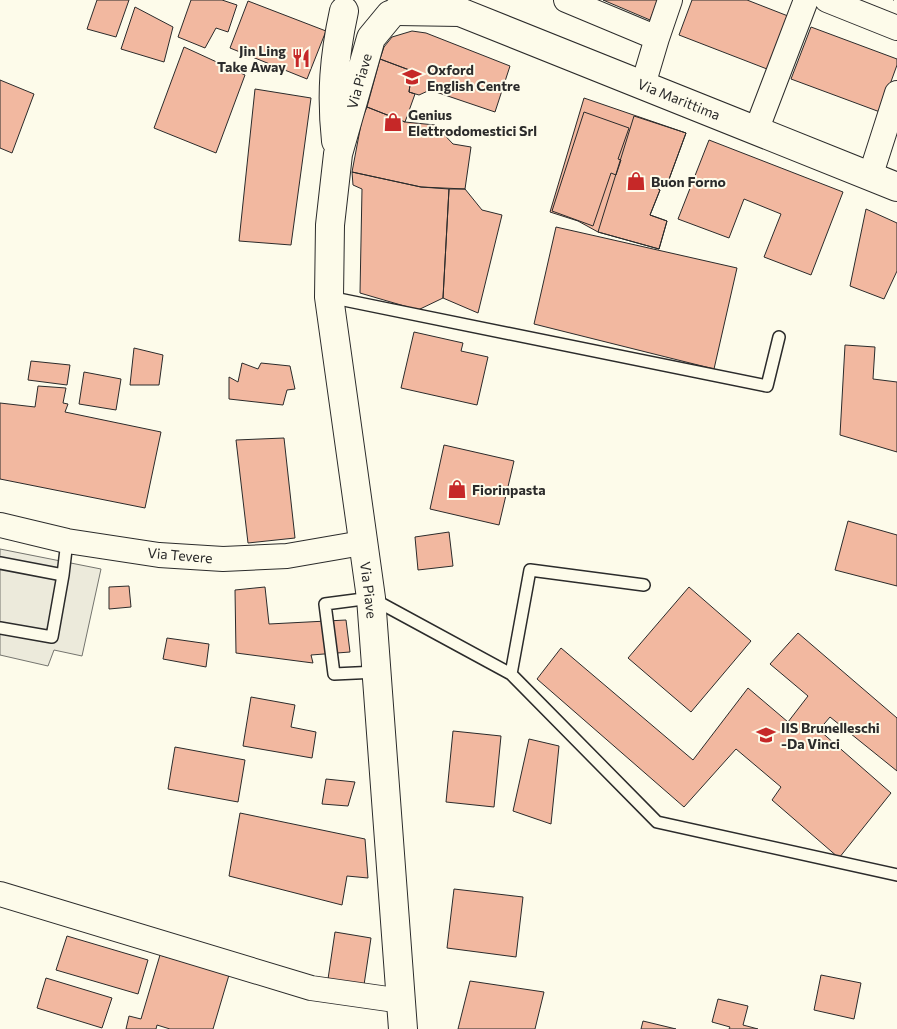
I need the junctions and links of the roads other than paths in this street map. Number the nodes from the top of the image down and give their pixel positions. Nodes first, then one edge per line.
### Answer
1 (566, 0) edge
2 (670, 0) edge
3 (806, 0) edge
4 (827, 0) edge
5 (339, 6) edge
6 (454, 6) edge
7 (398, 9) edge
8 (897, 28) edge
9 (657, 38) junction
10 (643, 85) junction
11 (897, 93) edge
12 (756, 131) junction
13 (338, 154) junction
14 (870, 177) junction
15 (897, 187) edge
16 (329, 297) junction
17 (779, 337) dead end
18 (0, 525) edge
19 (67, 541) junction
20 (362, 543) junction
21 (0, 563) edge
22 (63, 575) junction
23 (644, 585) dead end
24 (371, 598) junction
25 (0, 628) edge
26 (377, 672) junction
27 (511, 674) junction
28 (897, 875) edge
29 (0, 894) edge
30 (402, 1001) junction
31 (403, 1029) edge

1 - 9 street
2 - 9 street
3 - 12 street
4 - 8 street
5 - 7 main road, Via Marittima
5 - 13 main road, Via Piave
6 - 7 main road, Via Marittima
6 - 10 main road, Via Marittima
7 - 13 main road, Via Piave
9 - 10 street
10 - 12 main road, Via Marittima
11 - 14 street
12 - 14 main road, Via Marittima
13 - 16 main road, Via Piave
14 - 15 main road, Via Marittima
16 - 17 lane
16 - 20 main road, Via Piave
18 - 19 street, Via Tevere
19 - 20 street, Via Tevere
19 - 22 lane
20 - 24 main road, Via Piave
21 - 22 lane
22 - 25 lane
23 - 27 lane
24 - 26 main road, Via Piave
24 - 26 lane
24 - 27 lane
26 - 30 main road, Via Piave
27 - 28 lane
29 - 30 street
30 - 31 main road, Via Piave

